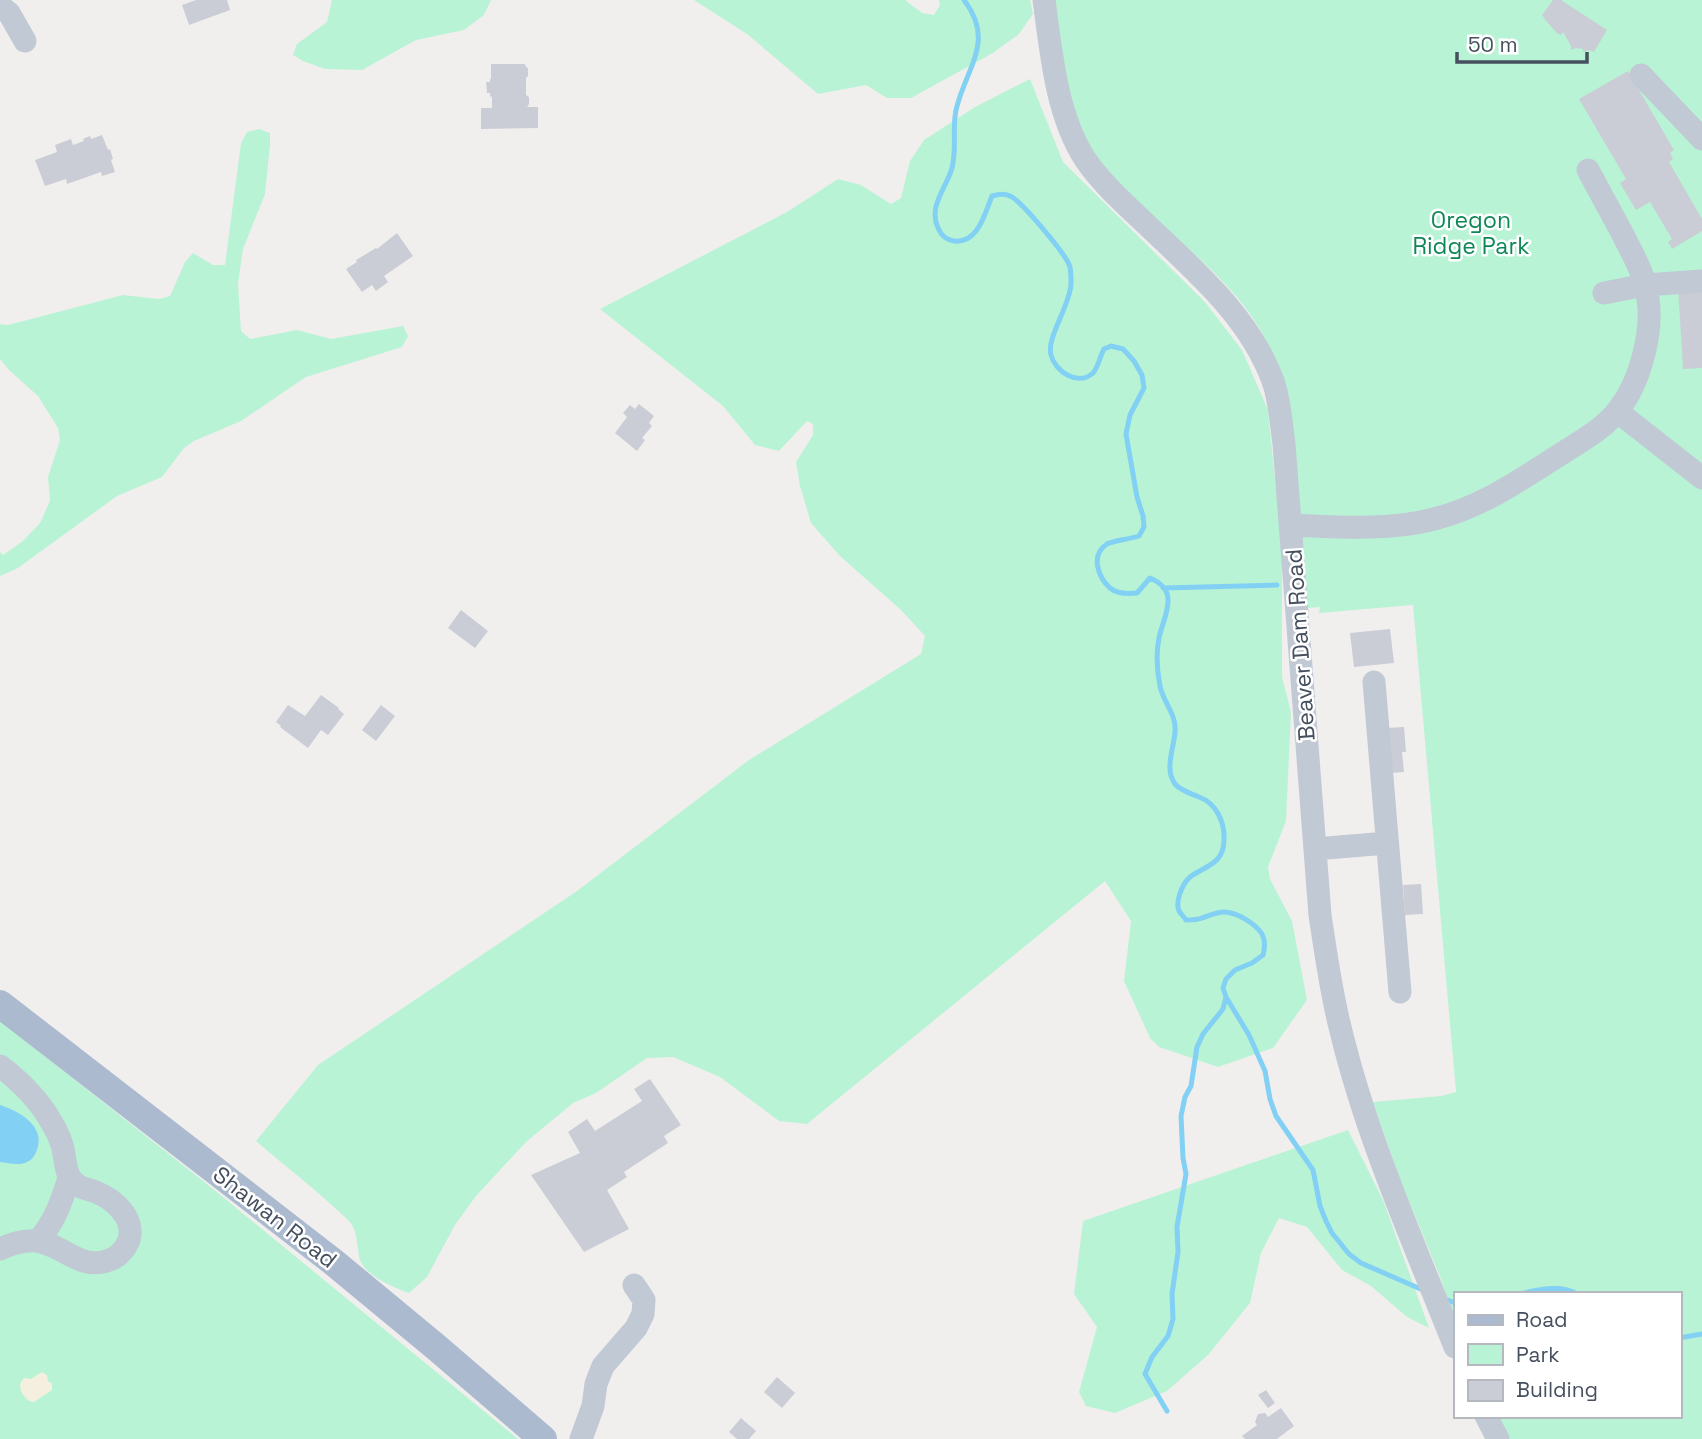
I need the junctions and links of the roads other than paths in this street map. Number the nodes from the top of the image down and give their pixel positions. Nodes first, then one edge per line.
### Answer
1 (1044, 0) edge
2 (0, 6) edge
3 (25, 41) dead end
4 (1641, 75) dead end
5 (1702, 139) edge
6 (1588, 170) dead end
7 (1702, 281) edge
8 (1645, 285) junction
9 (1604, 293) dead end
10 (1618, 412) junction
11 (1702, 478) edge
12 (1292, 525) junction
13 (1374, 682) dead end
14 (1387, 843) junction
15 (1315, 849) junction
16 (1400, 992) dead end
17 (0, 1004) edge
18 (0, 1066) edge
19 (69, 1178) junction
20 (38, 1241) junction
21 (0, 1249) edge
22 (634, 1285) dead end
23 (1454, 1344) edge
24 (1487, 1418) edge
25 (585, 1438) edge
26 (543, 1439) edge
27 (1498, 1439) edge

1 - 12 street, Beaver Dam Road
2 - 3 street
4 - 5 street
6 - 8 street
7 - 8 street
8 - 9 street
8 - 10 street
10 - 11 street
10 - 12 street
12 - 15 street, Beaver Dam Road
13 - 14 street
14 - 15 street
14 - 16 street
15 - 23 street, Beaver Dam Road
17 - 26 main road, Shawan Road
18 - 19 street
19 - 20 street
19 - 20 street
20 - 21 street
22 - 25 street
24 - 27 street

